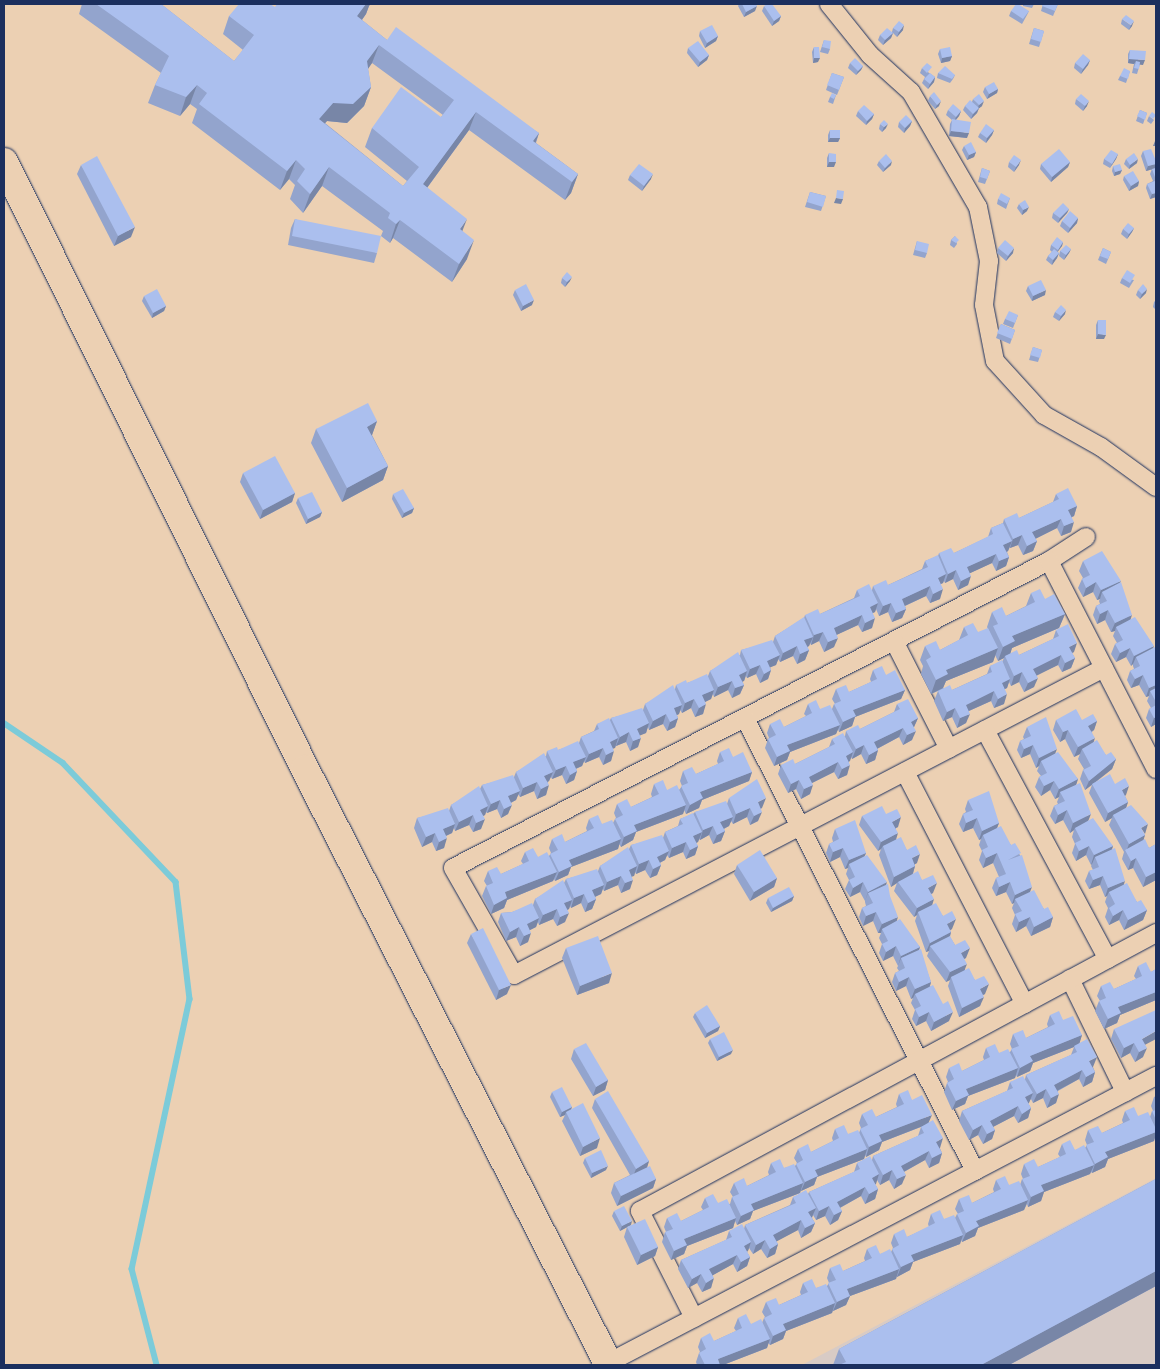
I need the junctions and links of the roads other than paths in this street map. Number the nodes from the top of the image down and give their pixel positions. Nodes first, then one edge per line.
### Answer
1 (829, 4) edge
2 (4, 162) edge
3 (1156, 487) edge
4 (1086, 537) dead end
5 (1049, 561) junction
6 (894, 641) junction
7 (1104, 668) junction
8 (745, 718) junction
9 (985, 730) junction
10 (949, 749) junction
11 (1156, 769) edge
12 (906, 772) junction
13 (800, 826) junction
14 (1156, 933) edge
15 (1108, 959) junction
16 (1070, 979) junction
17 (1025, 1004) junction
18 (919, 1061) junction
19 (1156, 1076) edge
20 (1125, 1092) junction
21 (975, 1171) junction
22 (694, 1318) junction
23 (609, 1364) edge

1 - 3 street
2 - 23 highway
4 - 5 street
5 - 6 street
5 - 7 street
6 - 8 street
6 - 10 street
7 - 9 street
7 - 11 street
8 - 13 street
8 - 13 street
9 - 10 street
9 - 15 street
10 - 12 street
12 - 13 street
12 - 17 street
13 - 18 street
14 - 15 street
15 - 16 street
16 - 17 street
16 - 20 street
17 - 18 street
18 - 21 street
18 - 22 street
19 - 20 street
20 - 21 street
21 - 22 street
22 - 23 street

